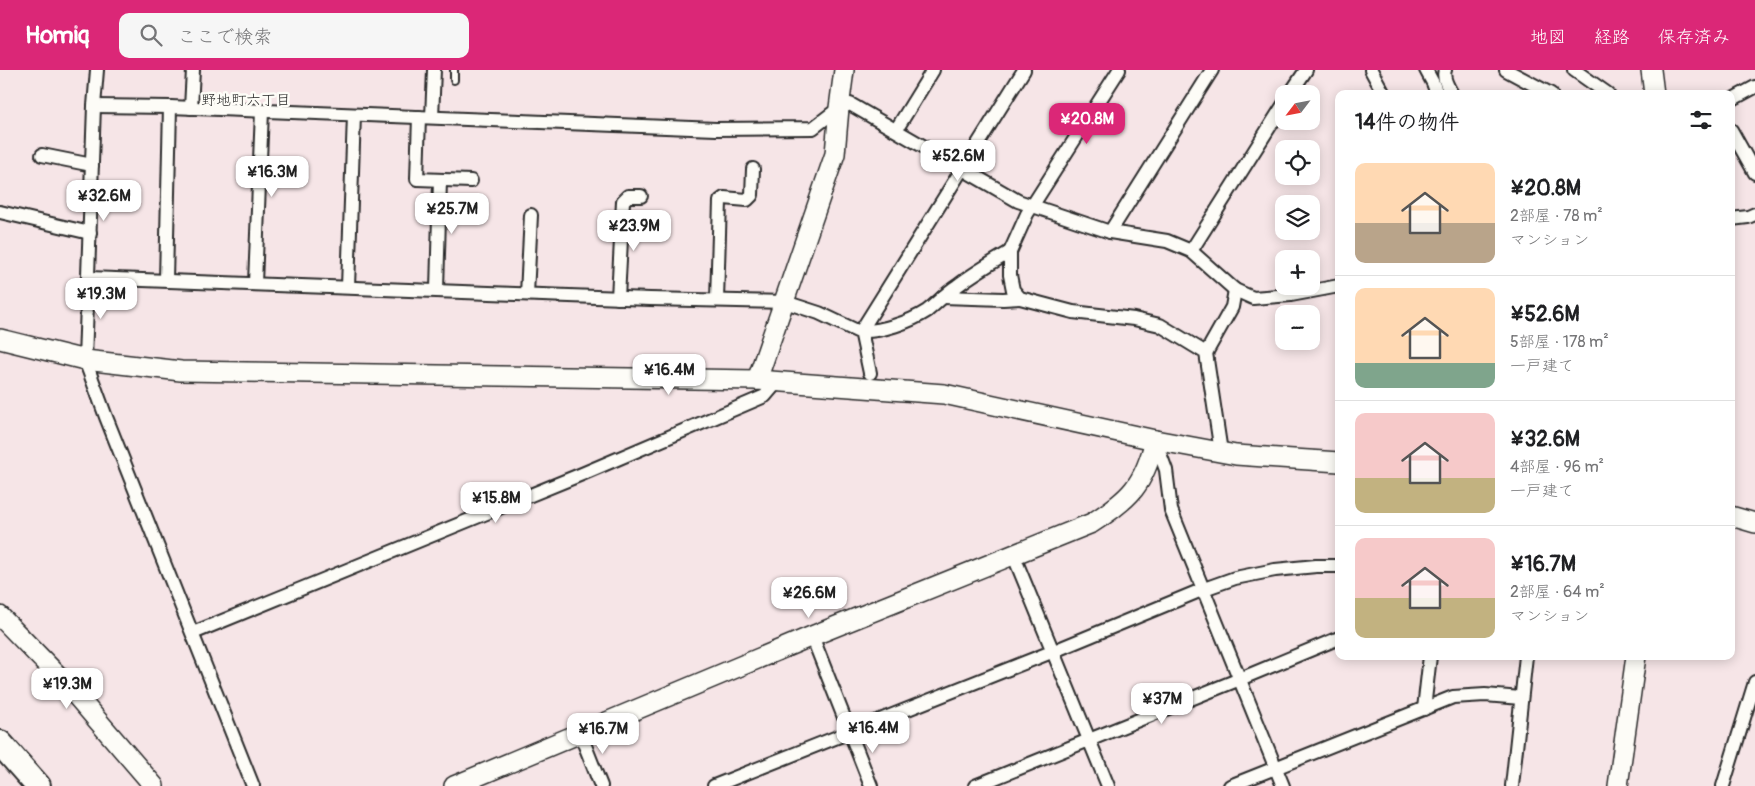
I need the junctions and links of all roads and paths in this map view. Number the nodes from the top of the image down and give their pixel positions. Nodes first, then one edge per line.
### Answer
1 (97, 70) edge
2 (193, 70) edge
3 (434, 70) edge
4 (454, 70) edge
5 (844, 70) edge
6 (933, 70) edge
7 (1024, 70) edge
8 (1119, 70) edge
9 (1212, 70) edge
10 (1306, 70) edge
11 (1371, 70) edge
12 (1426, 70) edge
13 (1445, 70) edge
14 (1506, 70) edge
15 (1574, 70) edge
16 (1651, 70) edge
17 (454, 80) dead end
18 (1296, 85) edge
19 (1755, 87) edge
20 (1382, 90) edge
21 (1435, 90) edge
22 (1450, 90) edge
23 (1544, 90) edge
24 (1602, 90) edge
25 (1654, 90) edge
26 (1735, 98) edge
27 (94, 106) junction
28 (170, 107) junction
29 (191, 108) junction
30 (839, 108) junction
31 (262, 111) junction
32 (354, 115) junction
33 (426, 117) junction
34 (1275, 118) edge
35 (896, 130) junction
36 (1735, 137) edge
37 (42, 155) dead end
38 (92, 165) junction
39 (753, 169) dead end
40 (963, 169) junction
41 (1755, 173) edge
42 (440, 180) junction
43 (471, 181) dead end
44 (641, 196) dead end
45 (1032, 206) junction
46 (0, 212) edge
47 (1755, 214) edge
48 (530, 215) dead end
49 (1735, 219) edge
50 (1110, 232) junction
51 (90, 233) junction
52 (1191, 251) junction
53 (1010, 252) junction
54 (89, 278) junction
55 (166, 280) junction
56 (255, 283) junction
57 (348, 287) junction
58 (1335, 287) edge
59 (437, 290) junction
60 (1236, 290) junction
61 (528, 294) junction
62 (618, 298) junction
63 (943, 298) junction
64 (1020, 298) junction
65 (717, 300) junction
66 (785, 302) junction
67 (861, 331) junction
68 (0, 339) edge
69 (1206, 352) junction
70 (85, 360) junction
71 (870, 372) dead end
72 (758, 380) junction
73 (777, 382) junction
74 (1156, 440) junction
75 (1221, 452) junction
76 (1335, 462) edge
77 (1735, 517) edge
78 (1755, 523) edge
79 (1014, 554) junction
80 (1335, 566) edge
81 (1204, 589) junction
82 (0, 616) edge
83 (193, 633) junction
84 (812, 636) junction
85 (1335, 640) edge
86 (1054, 651) junction
87 (1430, 660) edge
88 (1526, 660) edge
89 (1635, 660) edge
90 (1240, 679) junction
91 (1755, 682) edge
92 (1521, 698) junction
93 (1424, 709) junction
94 (850, 732) junction
95 (580, 733) junction
96 (1089, 740) junction
97 (0, 743) edge
98 (1276, 768) junction
99 (482, 780) edge
100 (38, 786) edge
101 (154, 786) edge
102 (253, 786) edge
103 (454, 786) edge
104 (601, 786) edge
105 (714, 786) edge
106 (871, 786) edge
107 (975, 786) edge
108 (1108, 786) edge
109 (1230, 786) edge
110 (1283, 786) edge
111 (1512, 786) edge
112 (1618, 786) edge
113 (1723, 786) edge

1 - 27 street
2 - 29 street
3 - 33 street
4 - 17 lane
5 - 30 street
6 - 35 street
7 - 40 street
8 - 45 street
9 - 50 street
10 - 18 street
11 - 20 street
12 - 21 street
13 - 22 street
14 - 23 street
15 - 24 street
16 - 25 street
19 - 26 street
27 - 28 street
27 - 38 street
28 - 29 street
28 - 55 street
29 - 31 street
30 - 33 street
30 - 35 street
30 - 66 street
31 - 32 street
31 - 56 street
32 - 33 street
32 - 57 street
33 - 42 street
34 - 52 street
35 - 40 street
36 - 41 street
37 - 38 street
38 - 51 street
39 - 65 street
40 - 45 street
40 - 67 street
42 - 43 street
42 - 59 street
44 - 62 street
45 - 50 street
45 - 53 street
46 - 51 street
47 - 49 street
48 - 61 street
50 - 52 street
51 - 54 street
52 - 60 street
53 - 63 street
53 - 64 street
54 - 55 street
54 - 70 street
55 - 56 street
56 - 57 street
57 - 59 street
58 - 60 street
59 - 61 street
60 - 69 street
61 - 62 street
62 - 65 street
63 - 64 street
63 - 67 street
64 - 69 street
65 - 66 street
66 - 67 street
66 - 72 street
67 - 71 street
68 - 70 street
69 - 75 street
70 - 72 street
70 - 83 street
72 - 73 street
73 - 74 street
73 - 83 street
74 - 75 street
74 - 79 street
74 - 81 street
75 - 76 street
77 - 78 street
79 - 84 street
79 - 86 street
80 - 81 street
81 - 86 street
81 - 90 street
82 - 101 street
83 - 102 street
84 - 94 street
84 - 95 street
85 - 90 street
86 - 94 street
86 - 96 street
87 - 93 street
88 - 92 street
89 - 112 street
90 - 96 street
90 - 98 street
91 - 113 street
92 - 93 street
92 - 111 street
93 - 98 street
94 - 105 street
94 - 106 street
95 - 99 street
95 - 104 street
96 - 107 street
96 - 108 street
97 - 100 highway
98 - 109 street
98 - 110 street
99 - 103 street

